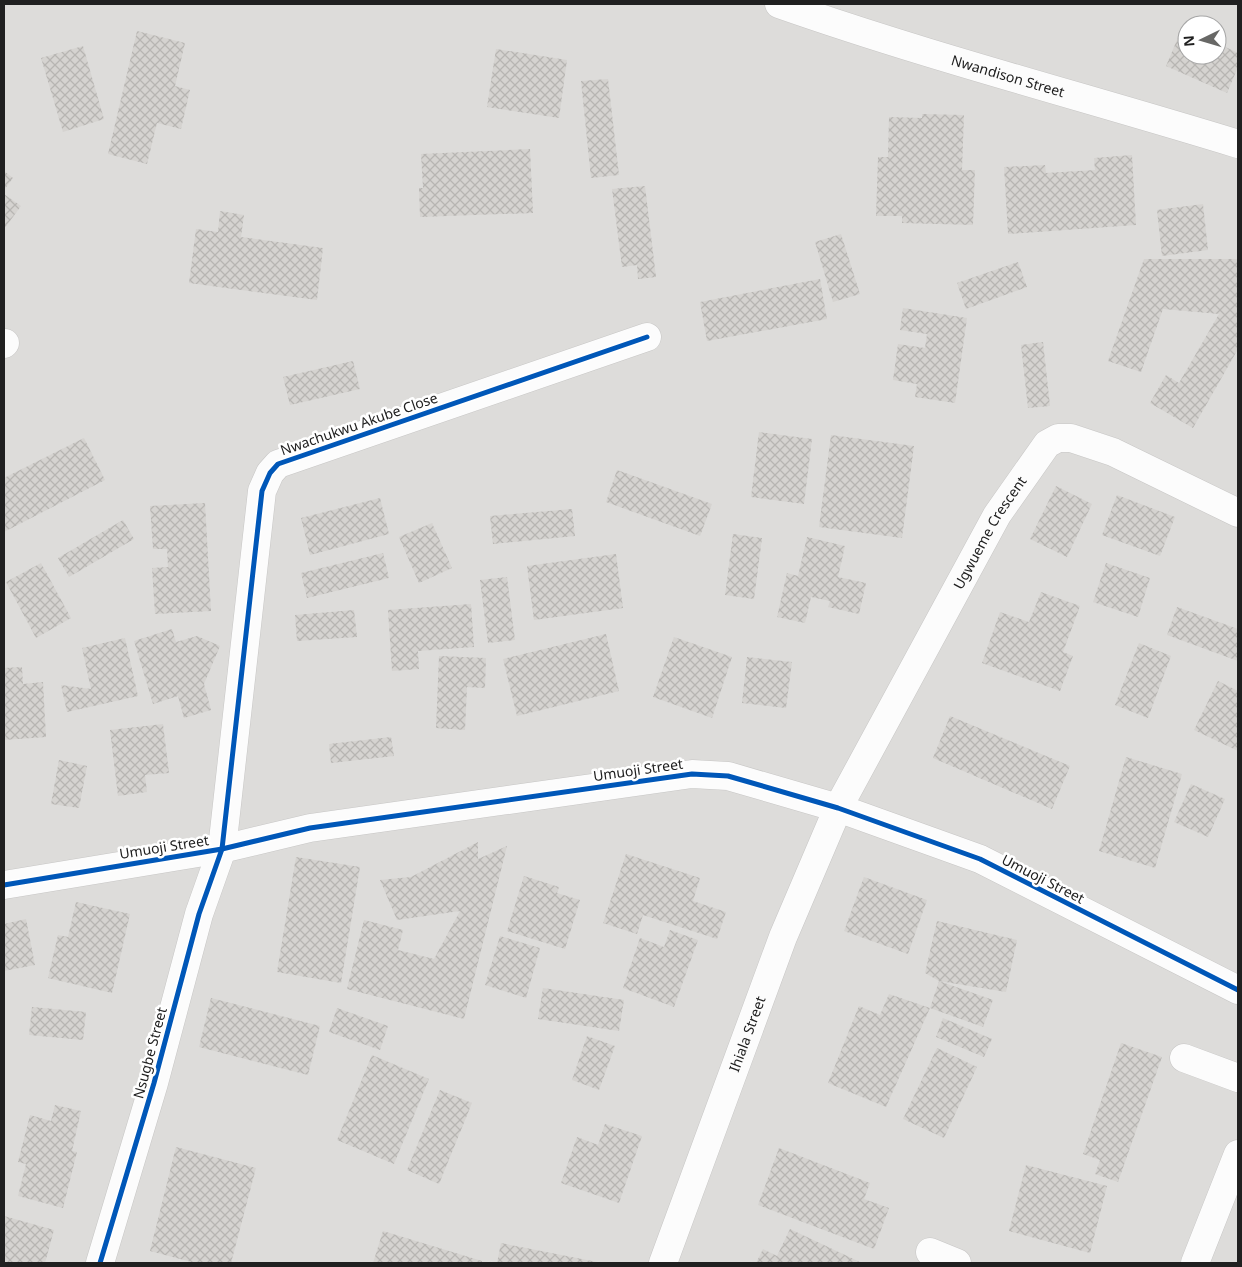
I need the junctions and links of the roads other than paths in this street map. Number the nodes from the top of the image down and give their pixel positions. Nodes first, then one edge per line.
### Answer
1 (779, 4) edge
2 (812, 9) edge
3 (1238, 144) edge
4 (647, 337) dead end
5 (1238, 513) edge
6 (838, 808) junction
7 (222, 849) junction
8 (4, 885) edge
9 (1238, 990) edge
10 (1184, 1058) dead end
11 (1238, 1078) edge
12 (1238, 1154) edge
13 (930, 1252) dead end
14 (100, 1263) edge
15 (663, 1263) edge
16 (957, 1263) edge
17 (1195, 1263) edge

1 - 2 street, Nwandison Street
2 - 3 street, Nwandison Street
4 - 7 street, Nwachukwu Akube Close
5 - 6 street, Ugwueme Crescent
6 - 7 street, Umuoji Street
6 - 9 street, Umuoji Street
6 - 15 street, Ihiala Street
7 - 8 street, Umuoji Street
7 - 14 street, Nsugbe Street
10 - 11 street
12 - 17 street
13 - 16 street

